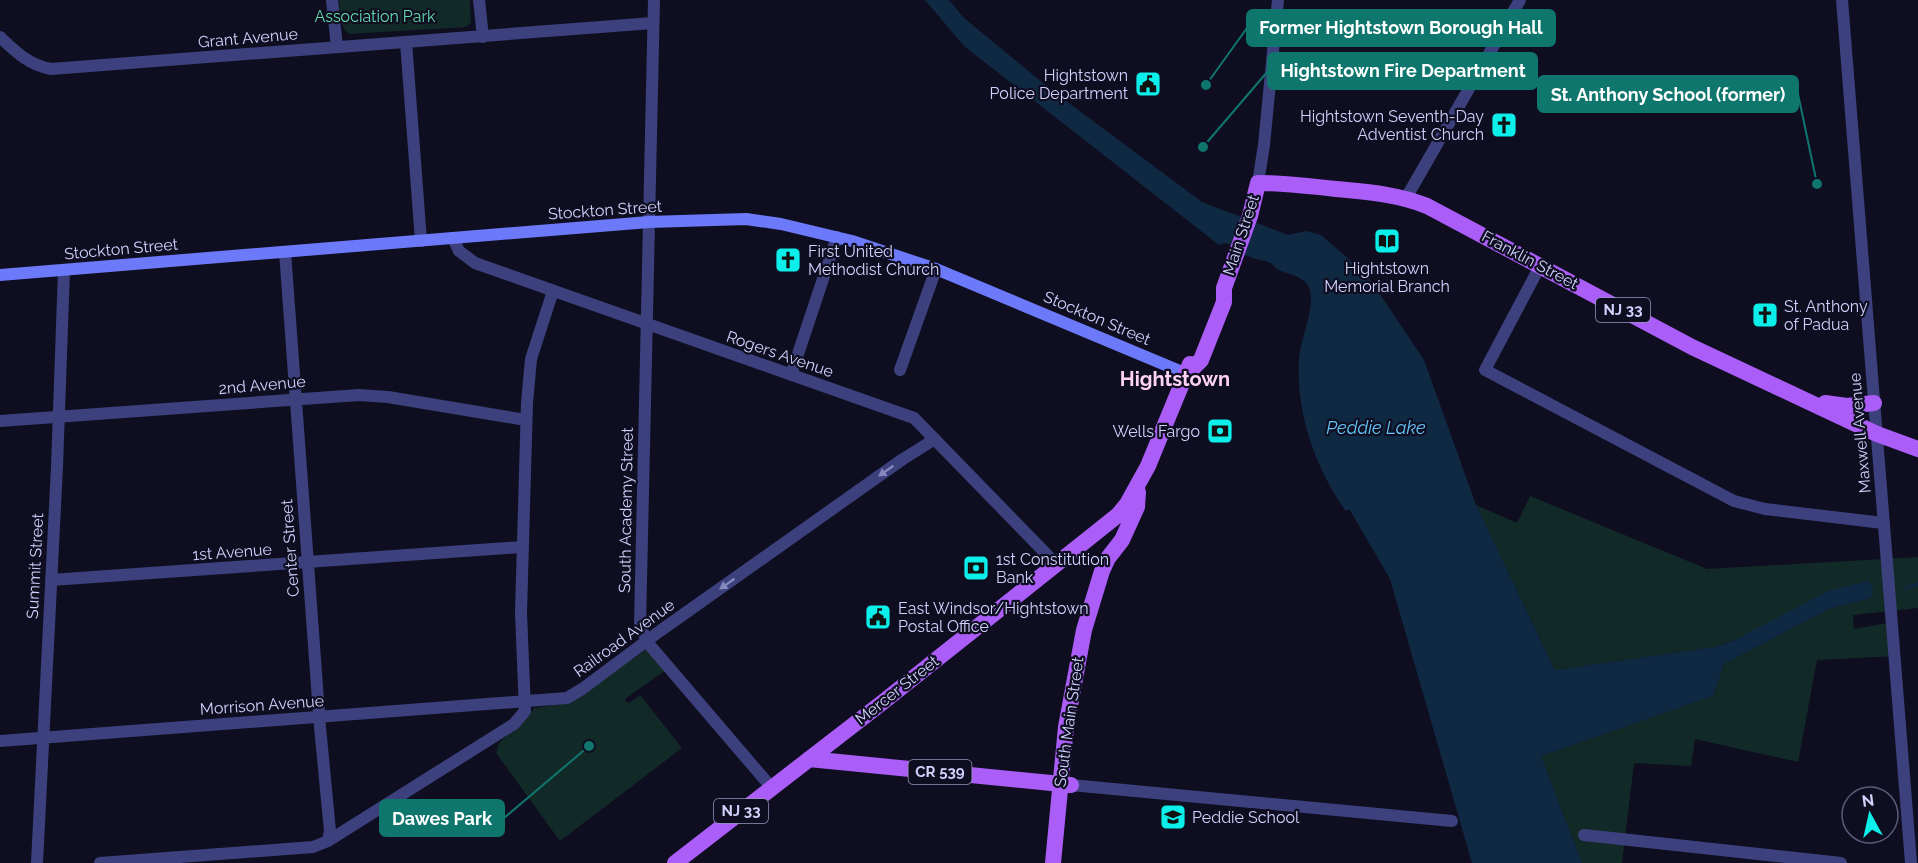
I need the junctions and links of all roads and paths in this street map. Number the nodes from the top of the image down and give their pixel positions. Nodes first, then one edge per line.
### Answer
1 (332, 0) edge
2 (479, 0) edge
3 (654, 0) edge
4 (1278, 0) edge
5 (1520, 0) edge
6 (1842, 0) edge
7 (653, 23) junction
8 (0, 37) edge
9 (483, 37) junction
10 (406, 42) junction
11 (337, 47) junction
12 (1258, 183) junction
13 (1282, 183) junction
14 (1406, 198) junction
15 (1250, 216) junction
16 (649, 222) junction
17 (837, 237) junction
18 (453, 238) junction
19 (421, 241) junction
20 (285, 252) junction
21 (1540, 266) junction
22 (936, 269) junction
23 (64, 270) junction
24 (0, 275) edge
25 (553, 291) junction
26 (647, 324) junction
27 (900, 370) dead end
28 (1187, 374) junction
29 (791, 375) junction
30 (296, 399) junction
31 (1808, 401) junction
32 (1874, 403) junction
33 (58, 417) junction
34 (526, 420) junction
35 (0, 421) edge
36 (1877, 434) junction
37 (935, 440) junction
38 (1918, 448) edge
39 (1138, 486) junction
40 (1883, 523) junction
41 (522, 547) junction
42 (308, 563) junction
43 (1057, 565) junction
44 (51, 580) junction
45 (647, 642) junction
46 (526, 702) junction
47 (320, 717) junction
48 (43, 737) junction
49 (0, 741) edge
50 (809, 759) junction
51 (1065, 785) junction
52 (771, 787) junction
53 (1452, 821) dead end
54 (1584, 835) dead end
55 (328, 841) junction
56 (1777, 860) edge
57 (37, 863) edge
58 (100, 863) edge
59 (675, 863) edge
60 (1053, 863) edge
61 (1841, 863) edge
62 (1911, 863) edge

1 - 11 street
2 - 9 street
3 - 7 street, South Academy Street
4 - 12 street
5 - 14 street
6 - 32 street, Maxwell Avenue
7 - 9 street, Grant Avenue
7 - 16 street, South Academy Street
8 - 11 street, Grant Avenue
9 - 10 street, Grant Avenue
10 - 11 street, Grant Avenue
10 - 19 street
12 - 13 main road, Franklin Street / NJ 33
12 - 15 main road, Main Street / NJ 33
13 - 14 main road, Franklin Street / NJ 33
13 - 15 main road
14 - 21 main road, Franklin Street / NJ 33
15 - 28 main road, Main Street / NJ 33
16 - 17 main road, Stockton Street
16 - 18 main road, Stockton Street
16 - 26 street, South Academy Street
17 - 22 main road, Stockton Street
17 - 29 street
18 - 19 main road, Stockton Street
18 - 25 street, Rogers Avenue
19 - 20 main road, Stockton Street
20 - 23 main road, Stockton Street
20 - 30 street, Center Street
21 - 31 main road, Franklin Street / NJ 33
21 - 40 street
22 - 27 street
22 - 28 main road, Stockton Street
23 - 24 main road, Stockton Street
23 - 33 street, Summit Street
25 - 26 street, Rogers Avenue
25 - 34 street
26 - 29 street, Rogers Avenue
26 - 45 street, South Academy Street
28 - 39 main road, Main Street / NJ 33
29 - 37 street, Rogers Avenue
30 - 33 street, 2nd Avenue
30 - 34 street, 2nd Avenue
30 - 42 street, Center Street
31 - 32 main road
31 - 36 main road, Franklin Street / NJ 33
32 - 36 street, Maxwell Avenue
33 - 35 street, 2nd Avenue
33 - 44 street, Summit Street
34 - 41 street
36 - 38 main road, Franklin Street / NJ 33
36 - 40 street, Maxwell Avenue
37 - 43 street, Rogers Avenue
37 -> 45 street, Railroad Avenue
39 - 43 main road, Mercer Street / NJ 33
39 - 51 main road, South Main Street
40 - 62 street, Maxwell Avenue
41 - 42 street, 1st Avenue
41 - 46 street
42 - 44 street, 1st Avenue
42 - 47 street, Center Street
43 - 50 main road, Mercer Street / NJ 33
44 - 48 street, Summit Street
45 - 46 street, Railroad Avenue
45 - 52 street, South Academy Street
46 - 47 street, Morrison Avenue
46 - 55 street
47 - 48 street, Morrison Avenue
47 - 55 street, Center Street
48 - 49 street, Morrison Avenue
48 - 57 street, Summit Street
50 - 51 main road, CR 539
50 - 52 main road, Mercer Street / NJ 33
51 - 53 street
51 - 60 main road, South Main Street
52 - 59 main road, Mercer Street / NJ 33
54 - 56 street
55 - 58 street
56 - 61 street

